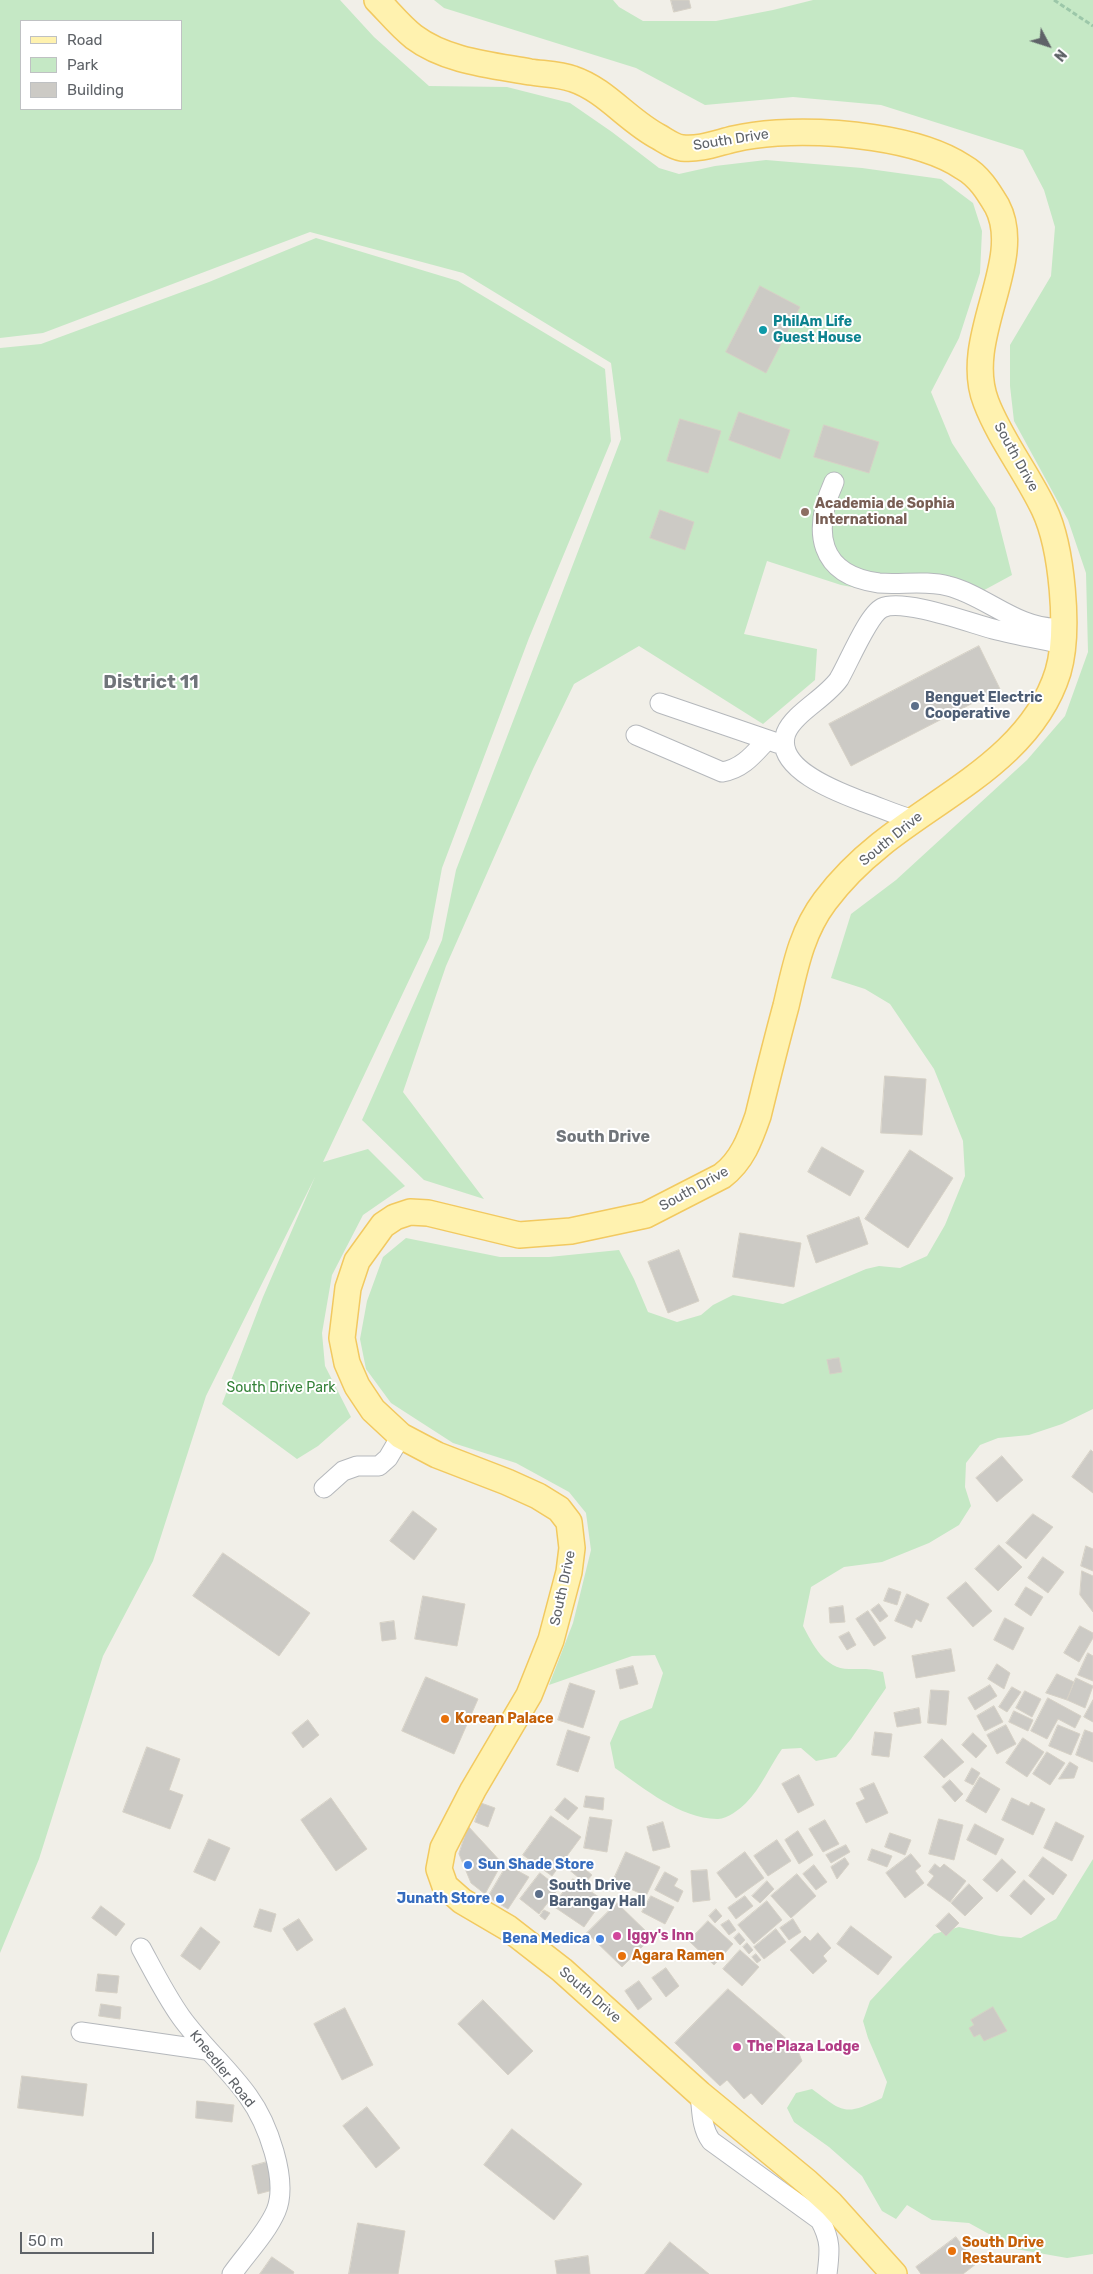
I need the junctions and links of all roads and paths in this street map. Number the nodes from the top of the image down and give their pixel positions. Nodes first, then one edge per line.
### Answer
1 (377, 0) edge
2 (1054, 0) edge
3 (1093, 26) edge
4 (834, 482) dead end
5 (1063, 636) junction
6 (660, 704) dead end
7 (636, 735) dead end
8 (775, 742) junction
9 (914, 820) junction
10 (401, 1436) junction
11 (324, 1488) dead end
12 (141, 1948) dead end
13 (81, 2032) dead end
14 (206, 2050) junction
15 (700, 2094) junction
16 (232, 2274) edge
17 (827, 2274) edge
18 (894, 2274) edge

1 - 5 main road, South Drive
2 - 3 path
4 - 5 street
5 - 8 street
5 - 9 main road, South Drive
6 - 8 street
7 - 8 street
8 - 9 street
9 - 10 main road, South Drive
10 - 11 street
10 - 15 main road, South Drive
12 - 14 street, Kneedler Road
13 - 14 street
14 - 16 street, Kneedler Road
15 - 17 street
15 - 18 main road, South Drive

